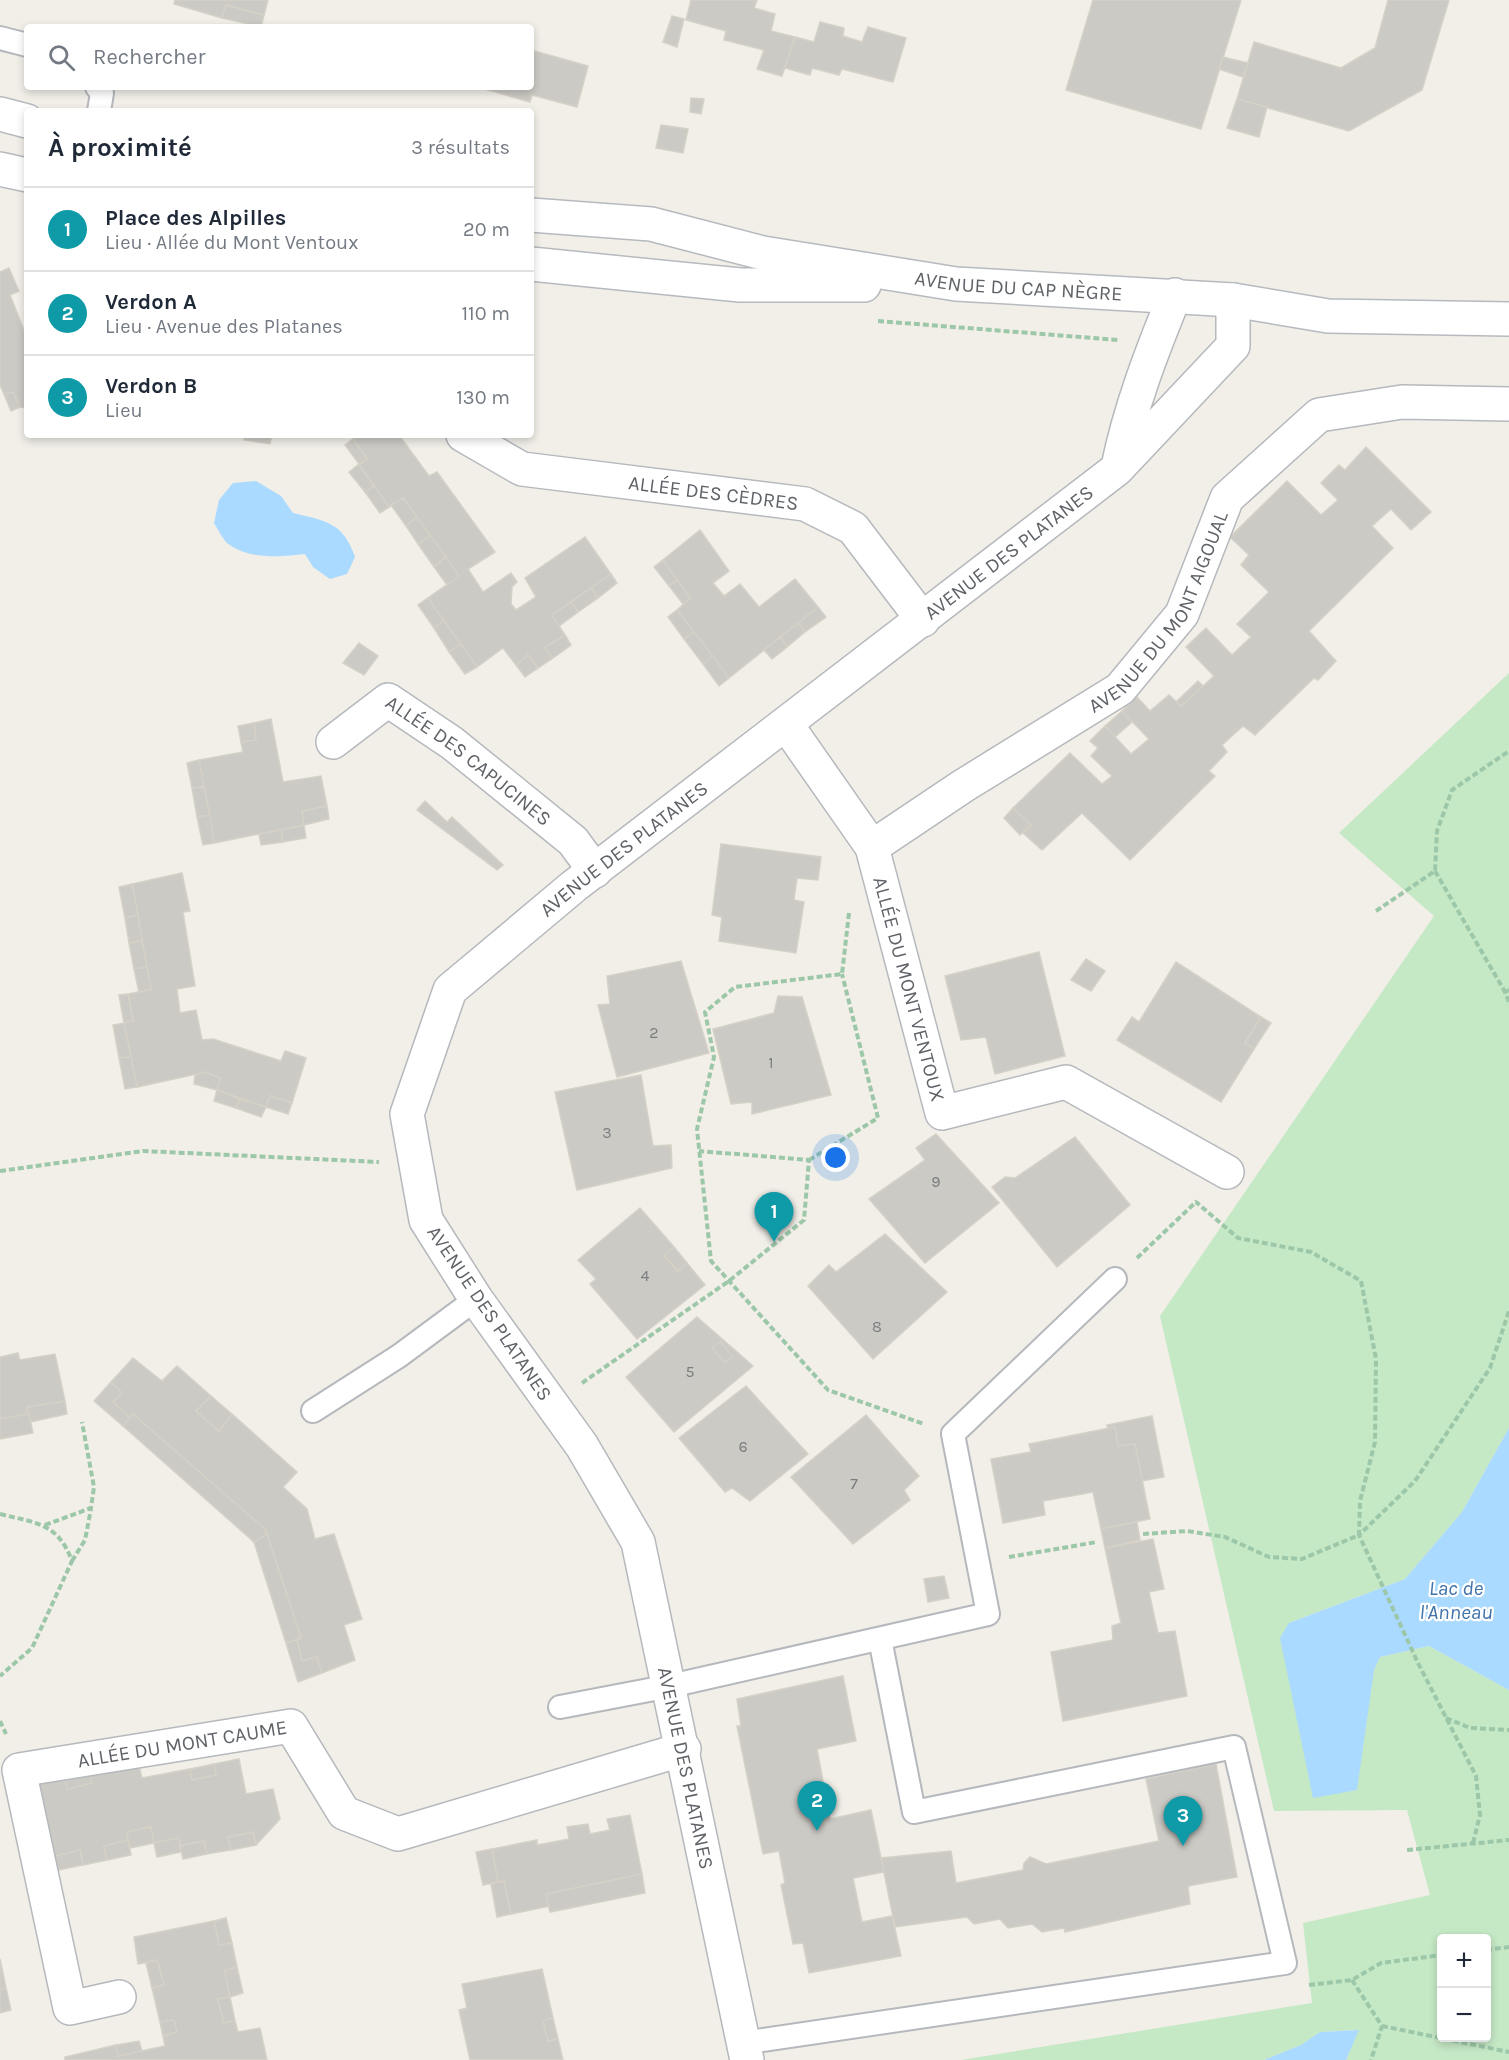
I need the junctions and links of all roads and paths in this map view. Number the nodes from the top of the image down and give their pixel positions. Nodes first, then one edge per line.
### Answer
1 (0, 38) edge
2 (24, 44) edge
3 (100, 90) edge
4 (100, 108) edge
5 (0, 114) edge
6 (24, 120) edge
7 (0, 168) edge
8 (24, 174) edge
9 (534, 214) edge
10 (534, 264) edge
11 (956, 284) junction
12 (1175, 295) junction
13 (1233, 300) junction
14 (1509, 319) edge
15 (872, 320) dead end
16 (1106, 339) dead end
17 (1509, 404) edge
18 (468, 438) edge
19 (1118, 469) junction
20 (923, 620) junction
21 (786, 723) junction
22 (333, 742) dead end
23 (1509, 751) edge
24 (872, 847) junction
25 (595, 871) junction
26 (1435, 871) junction
27 (884, 893) junction
28 (1376, 911) dead end
29 (842, 974) junction
30 (1507, 991) edge
31 (1509, 1002) edge
32 (699, 1151) junction
33 (810, 1160) junction
34 (416, 1164) junction
35 (0, 1171) edge
36 (1227, 1172) joint
37 (1196, 1202) junction
38 (1115, 1279) joint
39 (729, 1281) junction
40 (476, 1299) junction
41 (1509, 1311) edge
42 (552, 1404) junction
43 (313, 1411) dead end
44 (82, 1422) dead end
45 (953, 1434) junction
46 (91, 1508) junction
47 (0, 1514) edge
48 (44, 1525) junction
49 (1143, 1534) dead end
50 (1359, 1535) junction
51 (1097, 1542) dead end
52 (72, 1561) junction
53 (978, 1562) junction
54 (880, 1639) junction
55 (0, 1676) edge
56 (670, 1686) junction
57 (560, 1707) dead end
58 (1445, 1718) junction
59 (1509, 1730) edge
60 (684, 1749) junction
61 (1509, 1840) edge
62 (1473, 1844) junction
63 (1407, 1850) dead end
64 (1509, 1947) edge
65 (1491, 1949) edge
66 (1352, 1980) dead end
67 (119, 1997) dead end
68 (1382, 2026) junction
69 (745, 2051) edge
70 (1509, 2052) edge
71 (1371, 2060) edge

1 - 2 lane
3 - 4 lane
5 - 6 street
7 - 8 street
9 - 11 street, AVENUE DU CAP NÈGRE
10 - 11 street
11 - 12 street, AVENUE DU CAP NÈGRE
12 - 13 street, AVENUE DU CAP NÈGRE
12 - 19 street
13 - 14 street, AVENUE DU CAP NÈGRE
13 - 19 street, AVENUE DES PLATANES
15 - 16 path
17 - 24 street, AVENUE DU MONT AIGOUAL
18 - 20 street, ALLÉE DES CÈDRES
19 - 20 street, AVENUE DES PLATANES
20 - 21 street, AVENUE DES PLATANES
21 - 24 street, ALLÉE DU MONT VENTOUX
21 - 25 street, AVENUE DES PLATANES
22 - 25 street, ALLÉE DES CAPUCINES
23 - 26 path
24 - 27 street, ALLÉE DU MONT VENTOUX
25 - 34 street, AVENUE DES PLATANES
26 - 28 path
26 - 30 path
27 - 29 path
27 - 36 street, ALLÉE DU MONT VENTOUX
29 - 32 path
29 - 33 path
30 - 31 path
32 - 33 path
32 - 39 path
33 - 39 path
34 - 35 path
34 - 40 street, AVENUE DES PLATANES
36 - 37 path
37 - 38 path
37 - 50 path
38 - 45 lane
39 - 42 path
39 - 45 path
40 - 42 street, AVENUE DES PLATANES
40 - 43 lane
41 - 50 path
42 - 56 street, AVENUE DES PLATANES
44 - 46 path
45 - 53 lane
46 - 48 path
46 - 52 path
47 - 48 path
48 - 52 path
49 - 50 path
50 - 58 path
51 - 53 path
52 - 55 path
53 - 54 lane
54 - 56 lane
54 - 69 lane
56 - 57 lane
56 - 60 street, AVENUE DES PLATANES
58 - 59 path
58 - 62 path
60 - 67 street, ALLÉE DU MONT CAUME
60 - 69 street, AVENUE DES PLATANES
61 - 62 path
62 - 63 path
64 - 65 path
66 - 68 path
68 - 70 path
68 - 71 path

